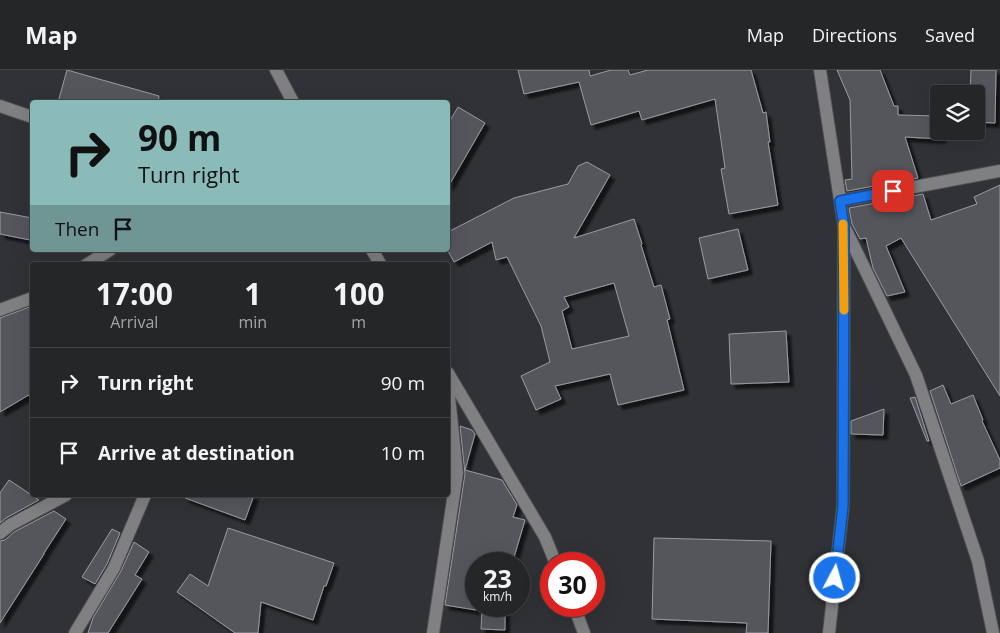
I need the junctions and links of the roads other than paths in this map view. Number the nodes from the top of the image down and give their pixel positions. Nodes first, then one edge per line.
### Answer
1 (276, 70) edge
2 (820, 70) edge
3 (292, 100) edge
4 (0, 106) edge
5 (30, 116) edge
6 (1000, 171) edge
7 (840, 201) junction
8 (844, 226) junction
9 (107, 252) edge
10 (91, 262) edge
11 (30, 299) edge
12 (0, 310) edge
13 (450, 376) edge
14 (450, 406) edge
15 (62, 497) edge
16 (144, 497) edge
17 (0, 533) edge
18 (551, 552) edge
19 (578, 617) edge
20 (75, 633) edge
21 (434, 633) edge
22 (584, 633) edge
23 (829, 633) edge
24 (993, 633) edge

1 - 3 street
2 - 7 street
4 - 5 street
6 - 7 street
7 - 8 street
8 - 23 street
8 - 24 street
9 - 10 street
11 - 12 street
13 - 18 street
14 - 21 street
15 - 17 street
16 - 20 street
19 - 22 street

